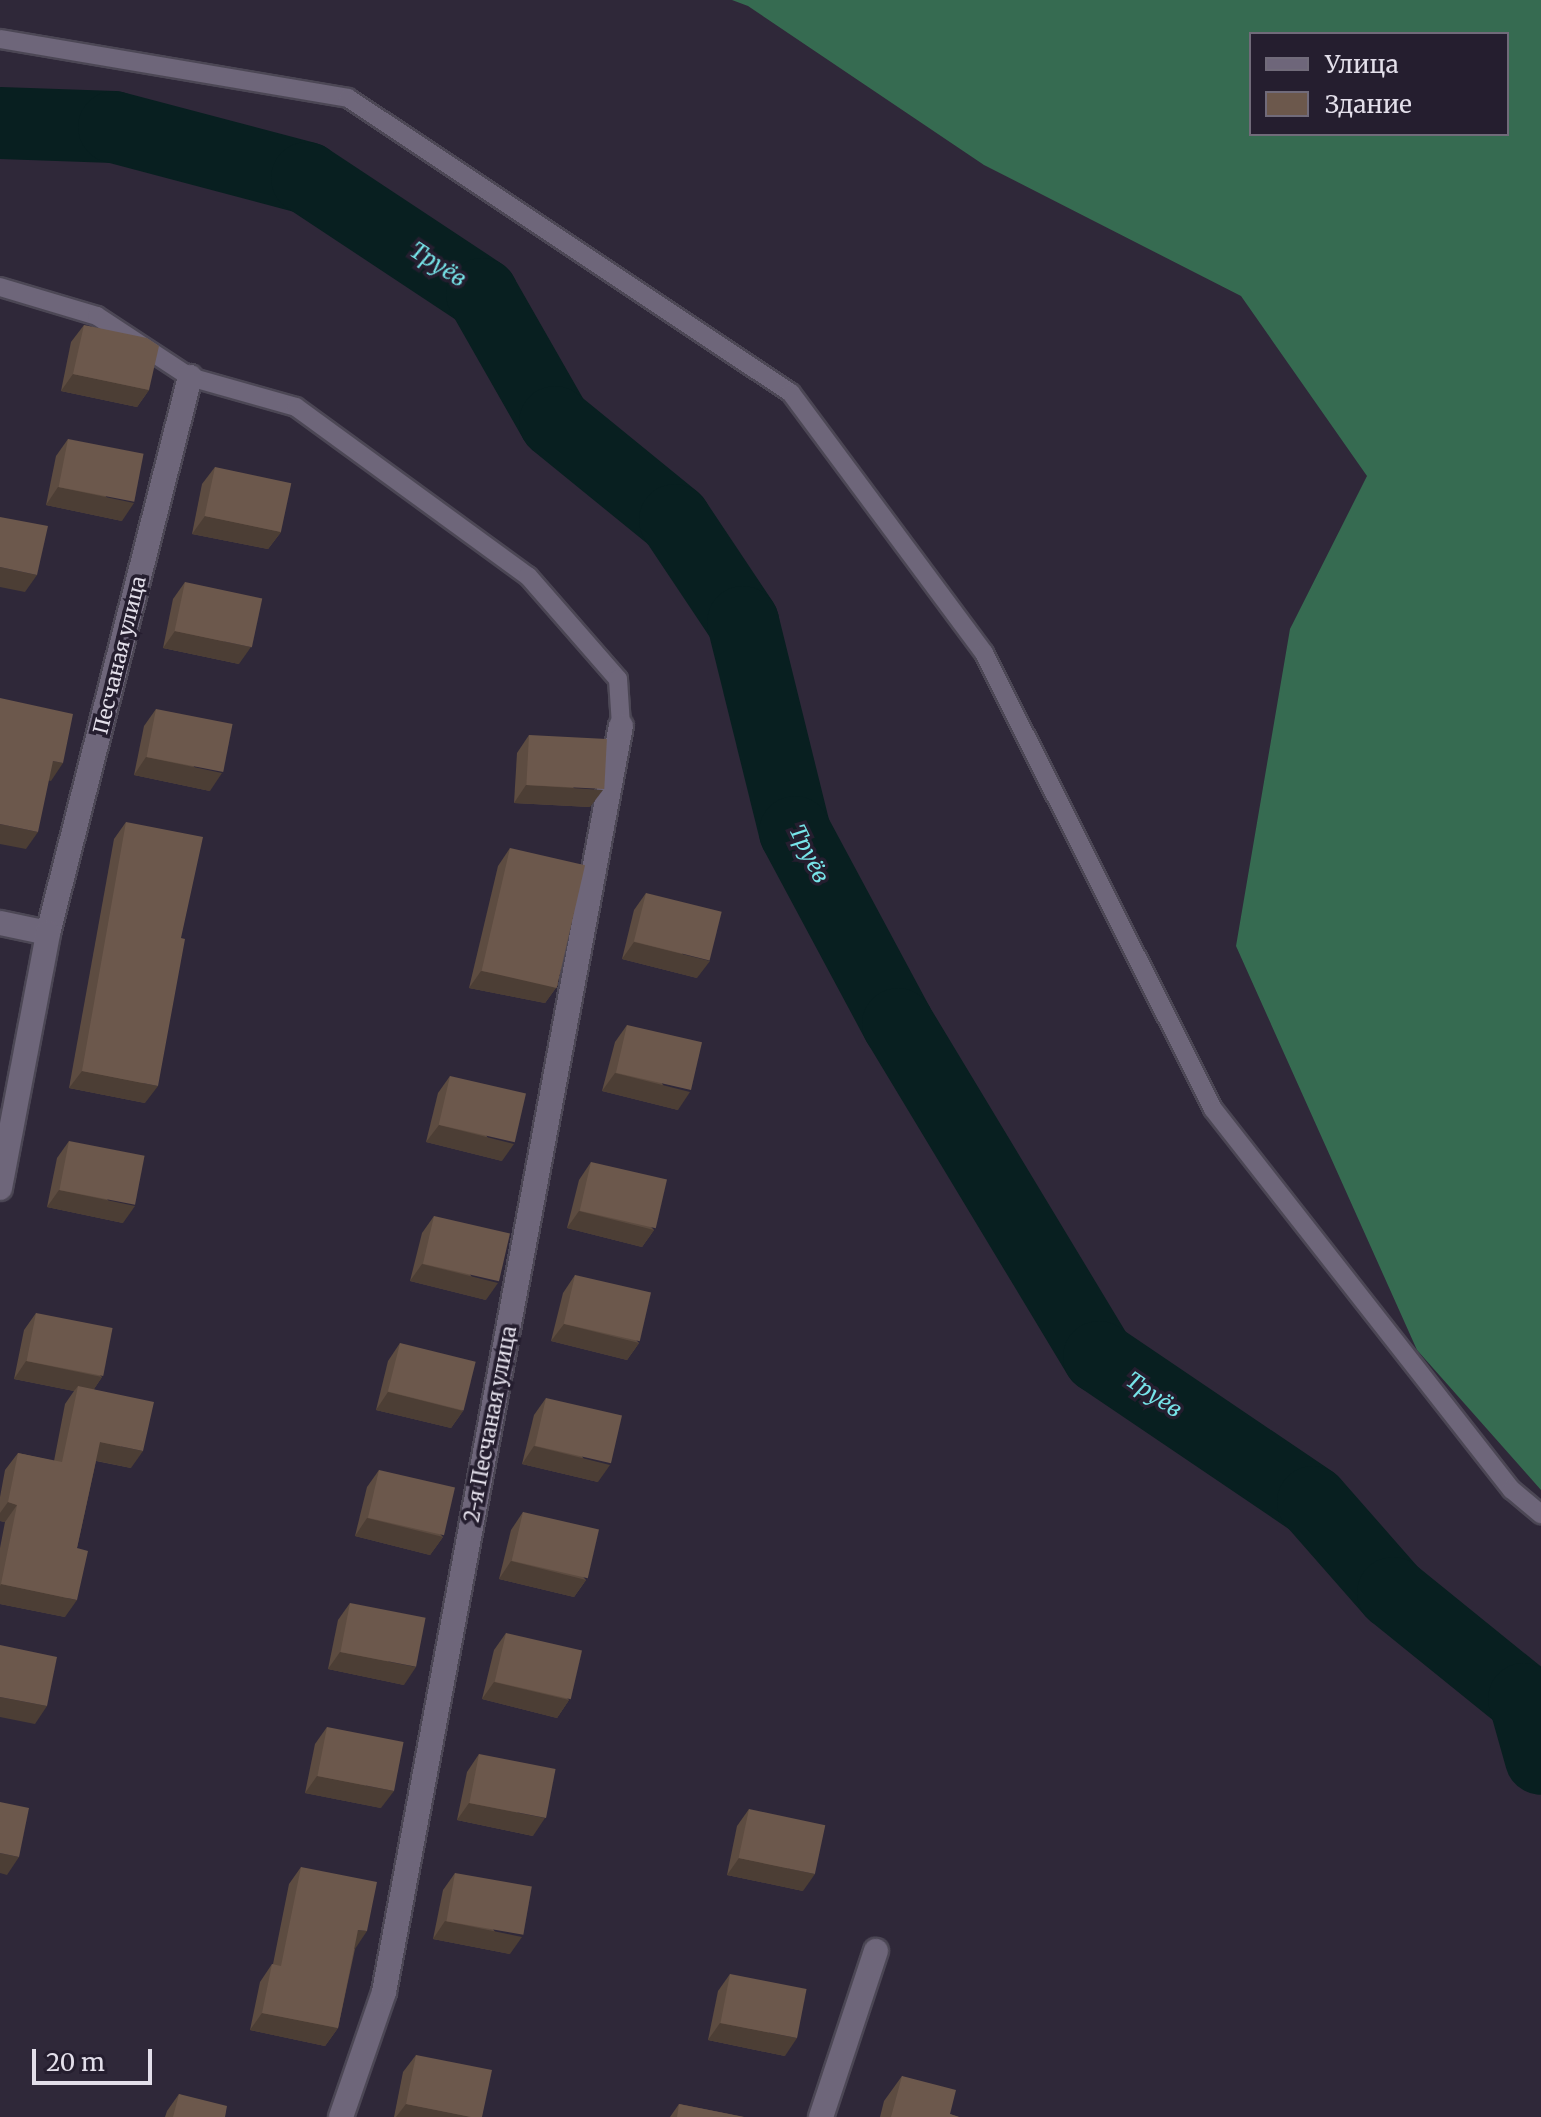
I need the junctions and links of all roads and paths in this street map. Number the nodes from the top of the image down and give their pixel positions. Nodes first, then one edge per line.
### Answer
1 (0, 39) edge
2 (0, 287) edge
3 (190, 377) junction
4 (621, 726) joint
5 (0, 923) edge
6 (48, 933) junction
7 (0, 1188) edge
8 (1541, 1514) edge
9 (876, 1951) dead end
10 (341, 2117) edge
11 (821, 2117) edge

1 - 8 lane
2 - 3 lane
3 - 4 lane
3 - 6 street, Песчаная улица
4 - 10 street, 2-я Песчаная улица
5 - 6 street
6 - 7 street, Песчаная улица
9 - 11 street

